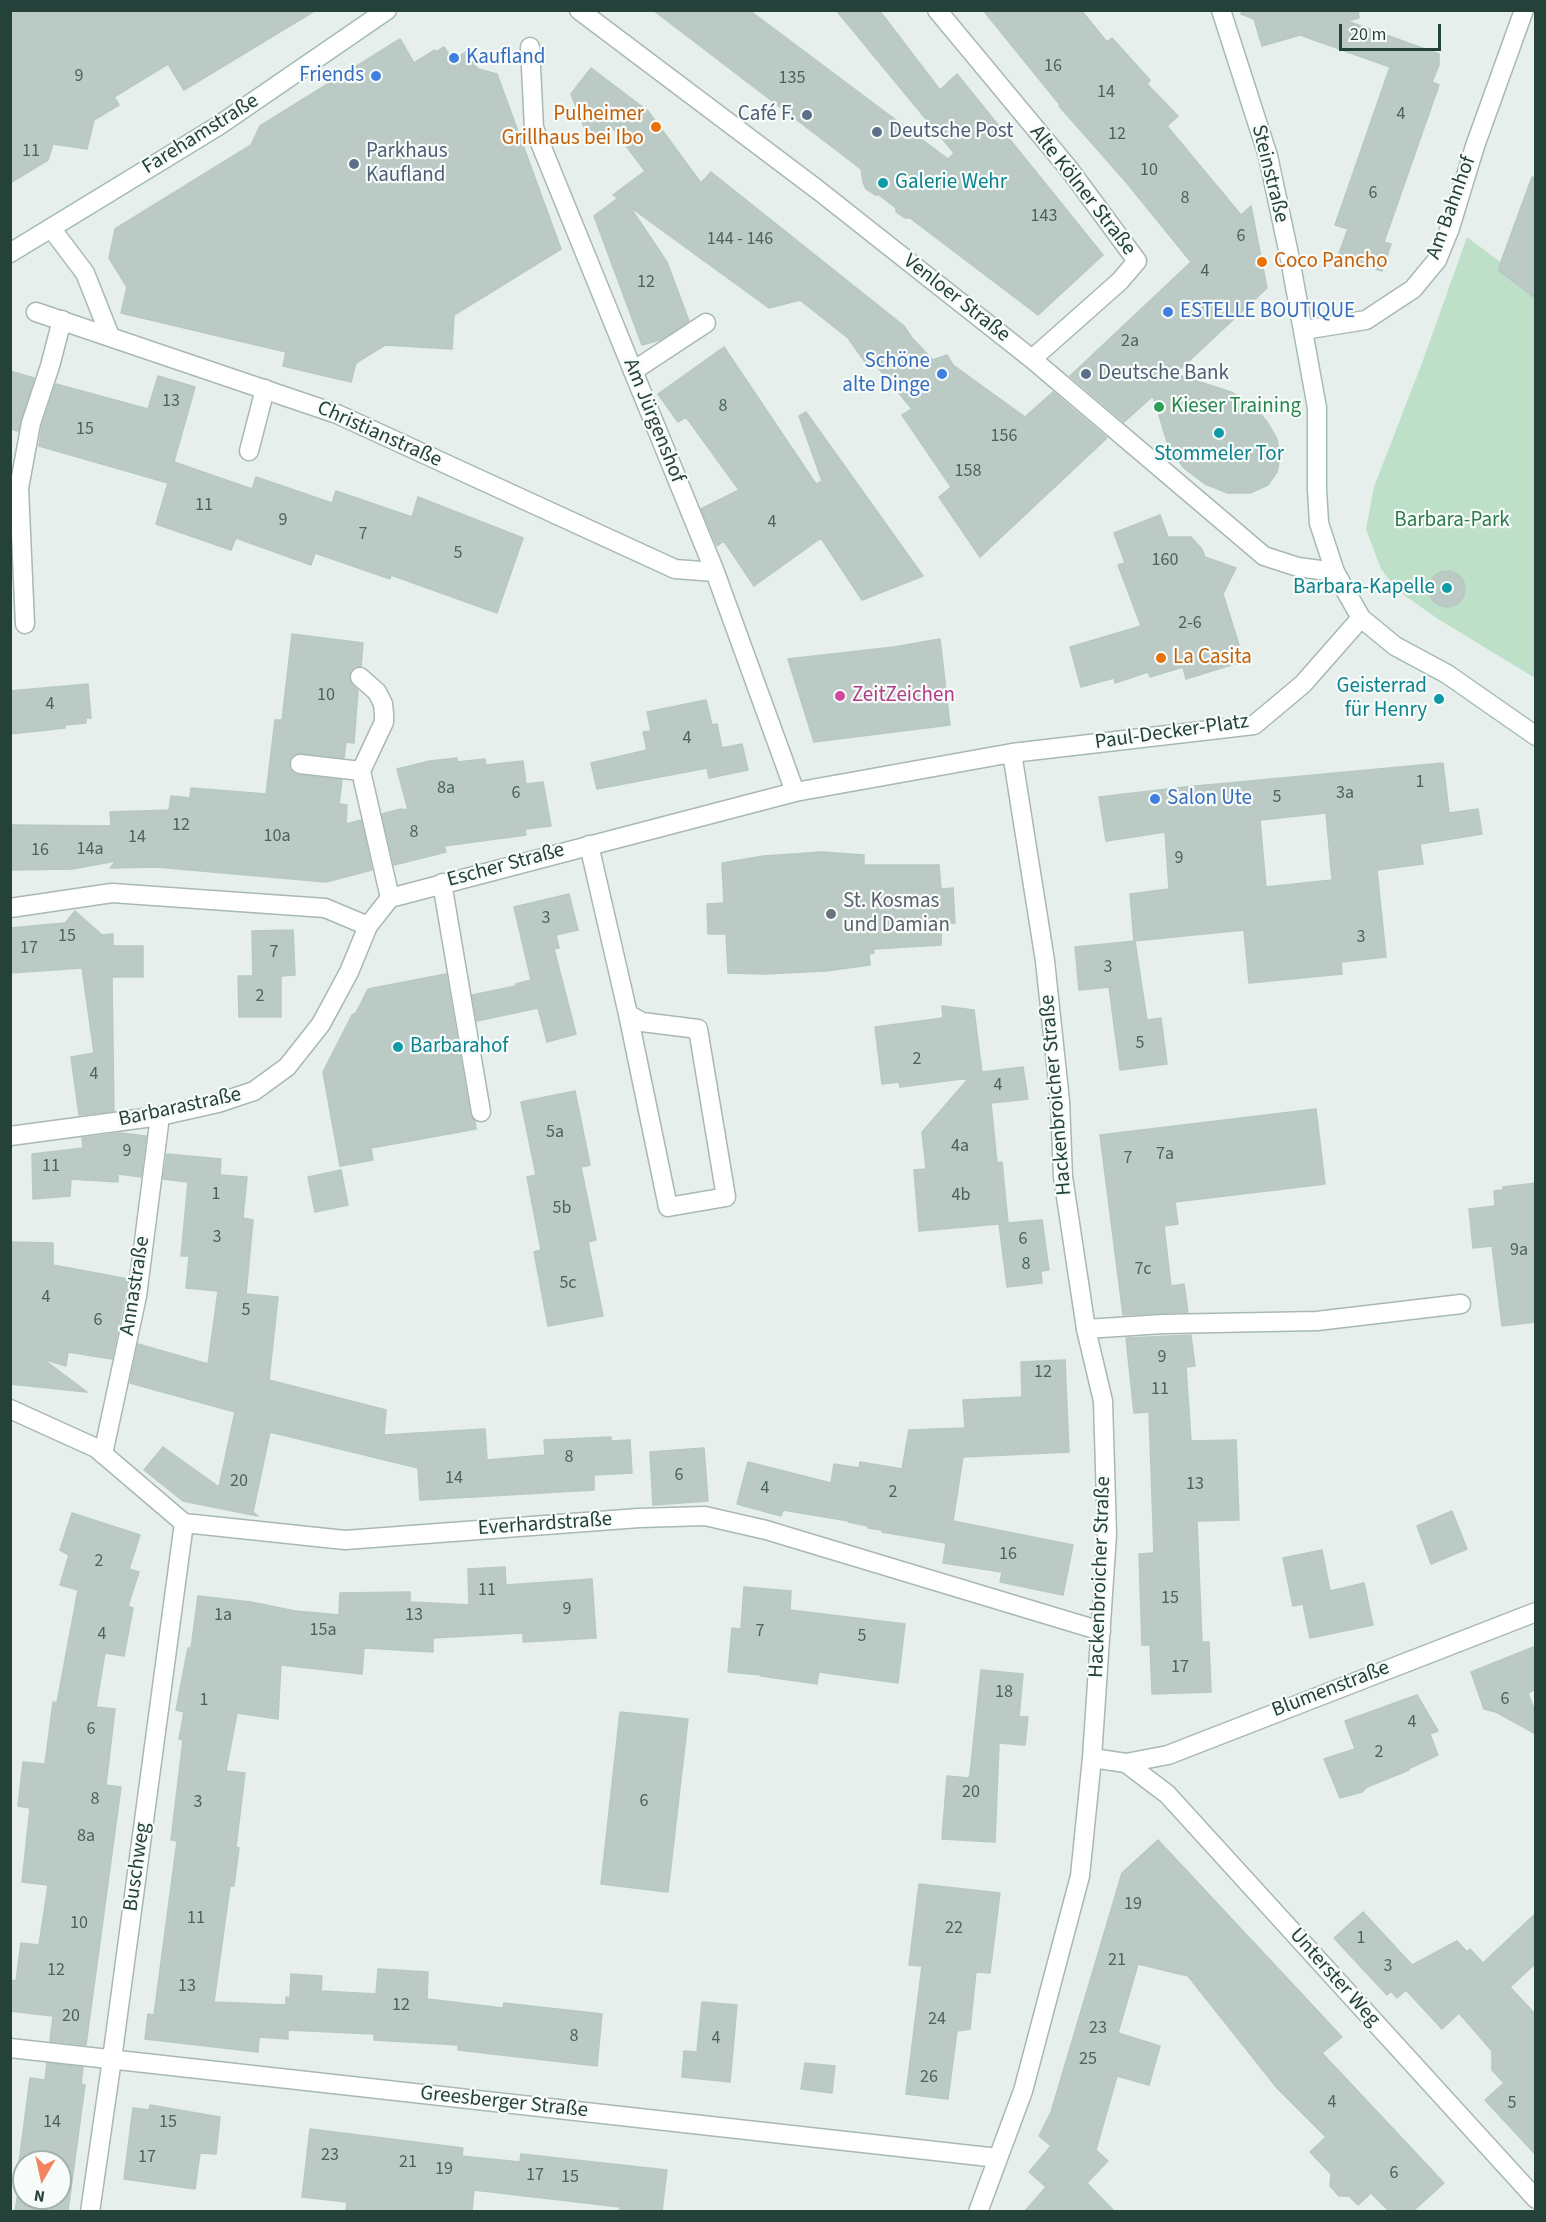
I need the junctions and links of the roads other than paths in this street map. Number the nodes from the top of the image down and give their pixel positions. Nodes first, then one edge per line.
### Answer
1 (387, 10) edge
2 (579, 10) edge
3 (936, 10) edge
4 (1221, 10) edge
5 (1524, 10) edge
6 (530, 47) dead end
7 (51, 228) junction
8 (10, 253) edge
9 (36, 312) dead end
10 (62, 320) junction
11 (706, 323) dead end
12 (1304, 330) junction
13 (110, 336) junction
14 (1032, 359) junction
15 (633, 371) junction
16 (265, 389) junction
17 (249, 451) dead end
18 (15, 482) edge
19 (16, 534) edge
20 (715, 572) junction
21 (1335, 572) junction
22 (1360, 618) junction
23 (24, 624) dead end
24 (360, 677) dead end
25 (1536, 736) edge
26 (1012, 753) junction
27 (300, 764) dead end
28 (361, 771) junction
29 (795, 792) junction
30 (589, 845) junction
31 (442, 883) junction
32 (390, 898) junction
33 (10, 908) edge
34 (368, 926) junction
35 (628, 1014) junction
36 (481, 1112) dead end
37 (160, 1116) junction
38 (10, 1136) edge
39 (1461, 1304) dead end
40 (1086, 1329) junction
41 (10, 1409) edge
42 (103, 1454) junction
43 (184, 1523) junction
44 (1536, 1612) edge
45 (1101, 1631) junction
46 (1092, 1758) junction
47 (1126, 1763) junction
48 (10, 2048) edge
49 (112, 2060) junction
50 (998, 2158) junction
51 (1536, 2199) edge
52 (90, 2211) edge
53 (978, 2211) edge

1 - 7 street, Farehamstraße
2 - 14 street, Venloer Straße
3 - 14 street, Alte Kölner Straße
4 - 12 street, Steinstraße
5 - 12 street, Am Bahnhof
6 - 15 street, Am Jürgenshof
7 - 8 street, Farehamstraße
7 - 13 street
9 - 10 street, Christianstraße
10 - 13 street, Christianstraße
10 - 18 street
11 - 15 street
12 - 21 street, Steinstraße
13 - 16 street, Christianstraße
14 - 21 street, Venloer Straße
15 - 20 street, Am Jürgenshof
16 - 17 street
16 - 20 street, Christianstraße
18 - 19 street
19 - 23 street
20 - 29 street, Am Jürgenshof
21 - 22 street, Steinstraße
22 - 25 street
22 - 26 street, Paul-Decker-Platz
24 - 28 street
26 - 29 street, Escher Straße
26 - 40 street, Hackenbroicher Straße
27 - 28 street
28 - 32 street
29 - 30 street, Escher Straße
30 - 31 street, Escher Straße
30 - 35 street
31 - 32 street, Escher Straße
31 - 36 street
32 - 34 street
33 - 34 street
34 - 37 street, Barbarastraße
35 - 35 street
37 - 38 street, Barbarastraße
37 - 42 street, Annastraße
39 - 40 street
40 - 45 street, Hackenbroicher Straße
41 - 42 street
42 - 43 street
43 - 45 street, Everhardstraße
43 - 49 street, Buschweg
44 - 47 street, Blumenstraße
45 - 46 street, Hackenbroicher Straße
46 - 47 street
46 - 50 street, Hackenbroicher Straße
47 - 51 street, Unterster Weg
48 - 49 street, Greesberger Straße
49 - 50 street, Greesberger Straße
49 - 52 street, Buschweg
50 - 53 street, Hackenbroicher Straße

